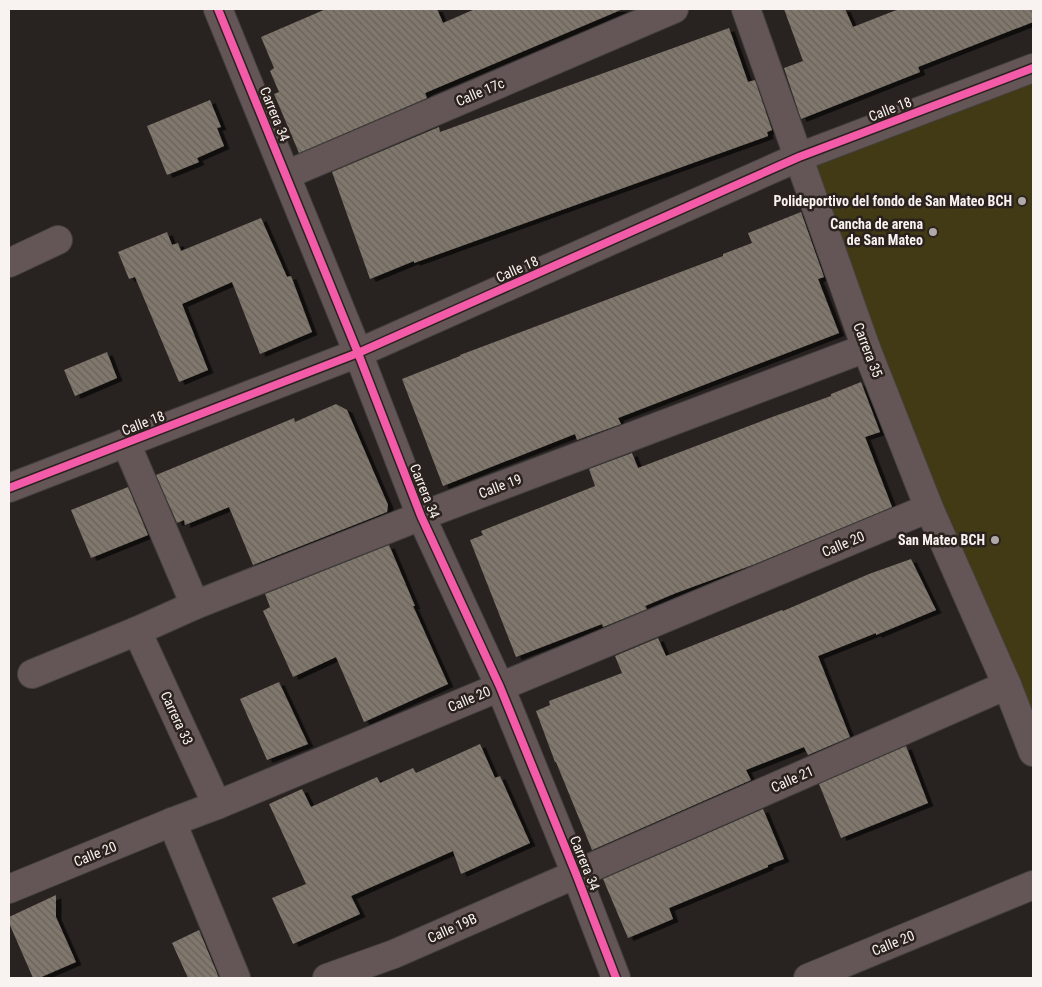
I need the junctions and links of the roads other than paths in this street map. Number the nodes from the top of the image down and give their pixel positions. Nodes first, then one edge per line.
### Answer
1 (674, 9) edge
2 (746, 9) edge
3 (226, 11) edge
4 (1033, 68) edge
5 (799, 157) junction
6 (286, 175) junction
7 (58, 240) dead end
8 (9, 263) edge
9 (866, 348) junction
10 (358, 353) junction
11 (126, 443) junction
12 (9, 488) edge
13 (929, 508) junction
14 (421, 516) junction
15 (195, 604) junction
16 (137, 631) junction
17 (32, 674) dead end
18 (1007, 685) junction
19 (500, 687) junction
20 (1033, 752) edge
21 (217, 805) junction
22 (172, 822) junction
23 (576, 874) junction
24 (1033, 885) edge
25 (9, 889) edge
26 (236, 978) edge
27 (327, 978) edge
28 (616, 978) edge
29 (808, 978) edge

1 - 6 street, Calle 17c
2 - 5 street, Carrera 35
3 - 6 street, Carrera 34
4 - 5 street, Calle 18
5 - 9 street, Carrera 35
5 - 10 street, Calle 18
6 - 10 street, Carrera 34
7 - 8 street
9 - 13 street, Carrera 35
9 - 14 street, Calle 19
10 - 11 street, Calle 18
10 - 14 street, Carrera 34
11 - 12 street, Calle 18
11 - 15 street
13 - 18 street, Carrera 35
13 - 19 street, Calle 20
14 - 15 street, Calle 19
14 - 19 street, Carrera 34
15 - 16 street, Calle 19
16 - 17 street, Calle 19
16 - 21 street, Carrera 33
18 - 20 street, Carrera 35
18 - 23 street, Calle 21
19 - 21 street, Calle 20
19 - 23 street, Carrera 34
21 - 22 street, Calle 20
22 - 25 street, Calle 20
22 - 26 street
23 - 27 street, Calle 19B
23 - 28 street, Carrera 34
24 - 29 street, Calle 20

